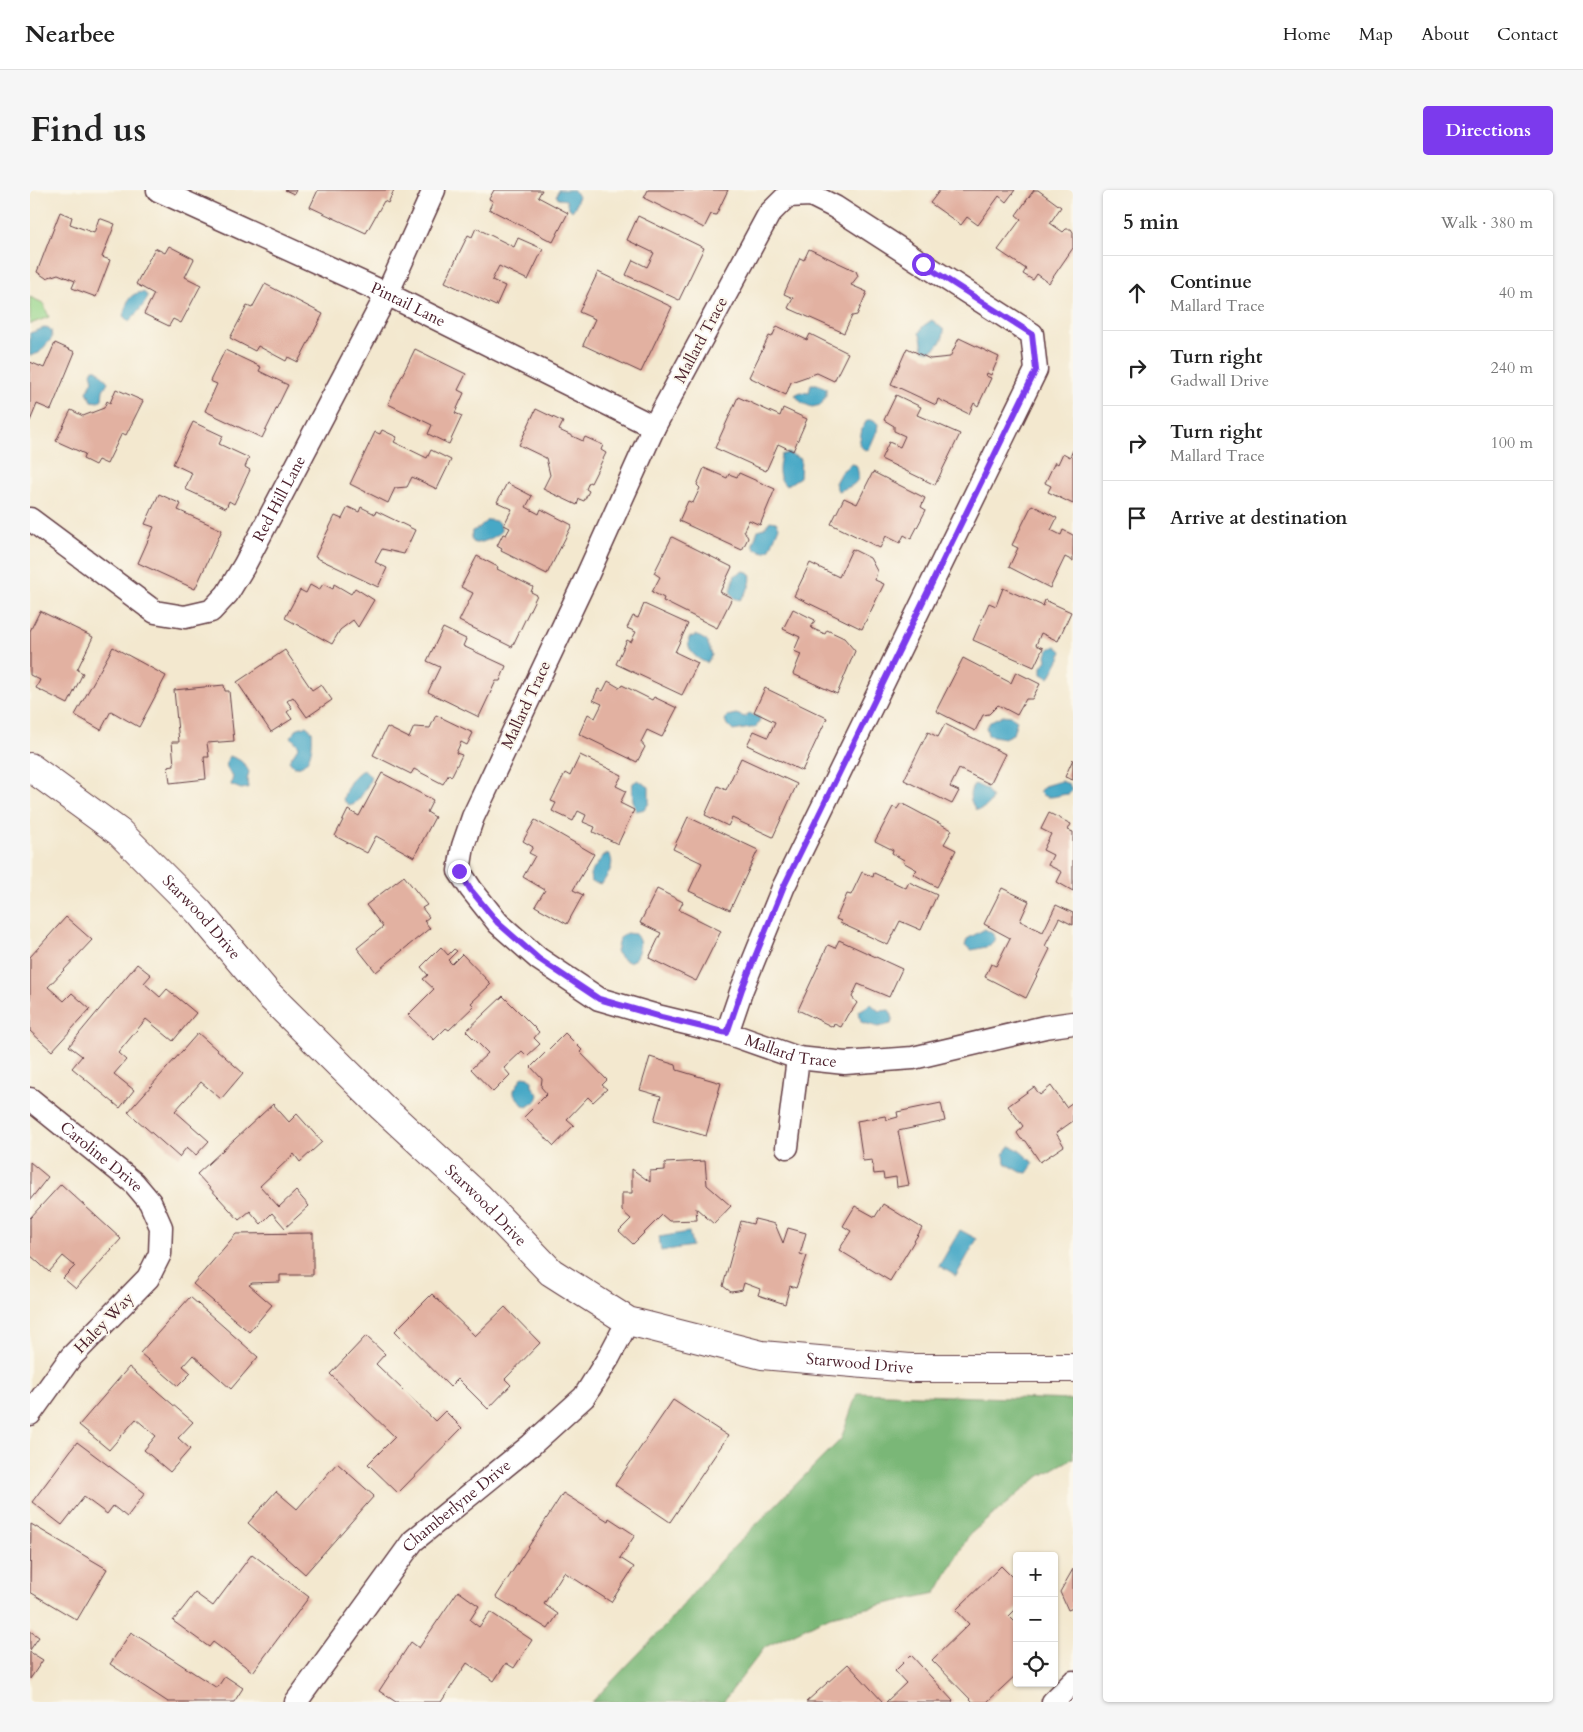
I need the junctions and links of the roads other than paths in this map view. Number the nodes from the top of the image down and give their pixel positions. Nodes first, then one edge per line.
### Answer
1 (158, 190) edge
2 (434, 190) edge
3 (387, 294) junction
4 (654, 427) junction
5 (30, 519) edge
6 (30, 767) edge
7 (1073, 1023) edge
8 (727, 1033) junction
9 (798, 1058) junction
10 (30, 1099) edge
11 (787, 1147) dead end
12 (161, 1227) joint
13 (628, 1321) junction
14 (1073, 1368) edge
15 (30, 1414) edge
16 (1073, 1682) edge
17 (296, 1702) edge
18 (1053, 1702) edge

1 - 3 street, Pintail Lane
2 - 3 street, Red Hill Lane
3 - 4 street, Pintail Lane
3 - 5 street, Red Hill Lane
4 - 8 street, Mallard Trace
4 - 8 street, Mallard Trace
6 - 13 street, Starwood Drive
7 - 9 street, Mallard Trace
8 - 9 street, Mallard Trace
9 - 11 street
10 - 12 street, Caroline Drive
12 - 15 street, Haley Way
13 - 14 street, Starwood Drive
13 - 17 street, Chamberlyne Drive
16 - 18 street

